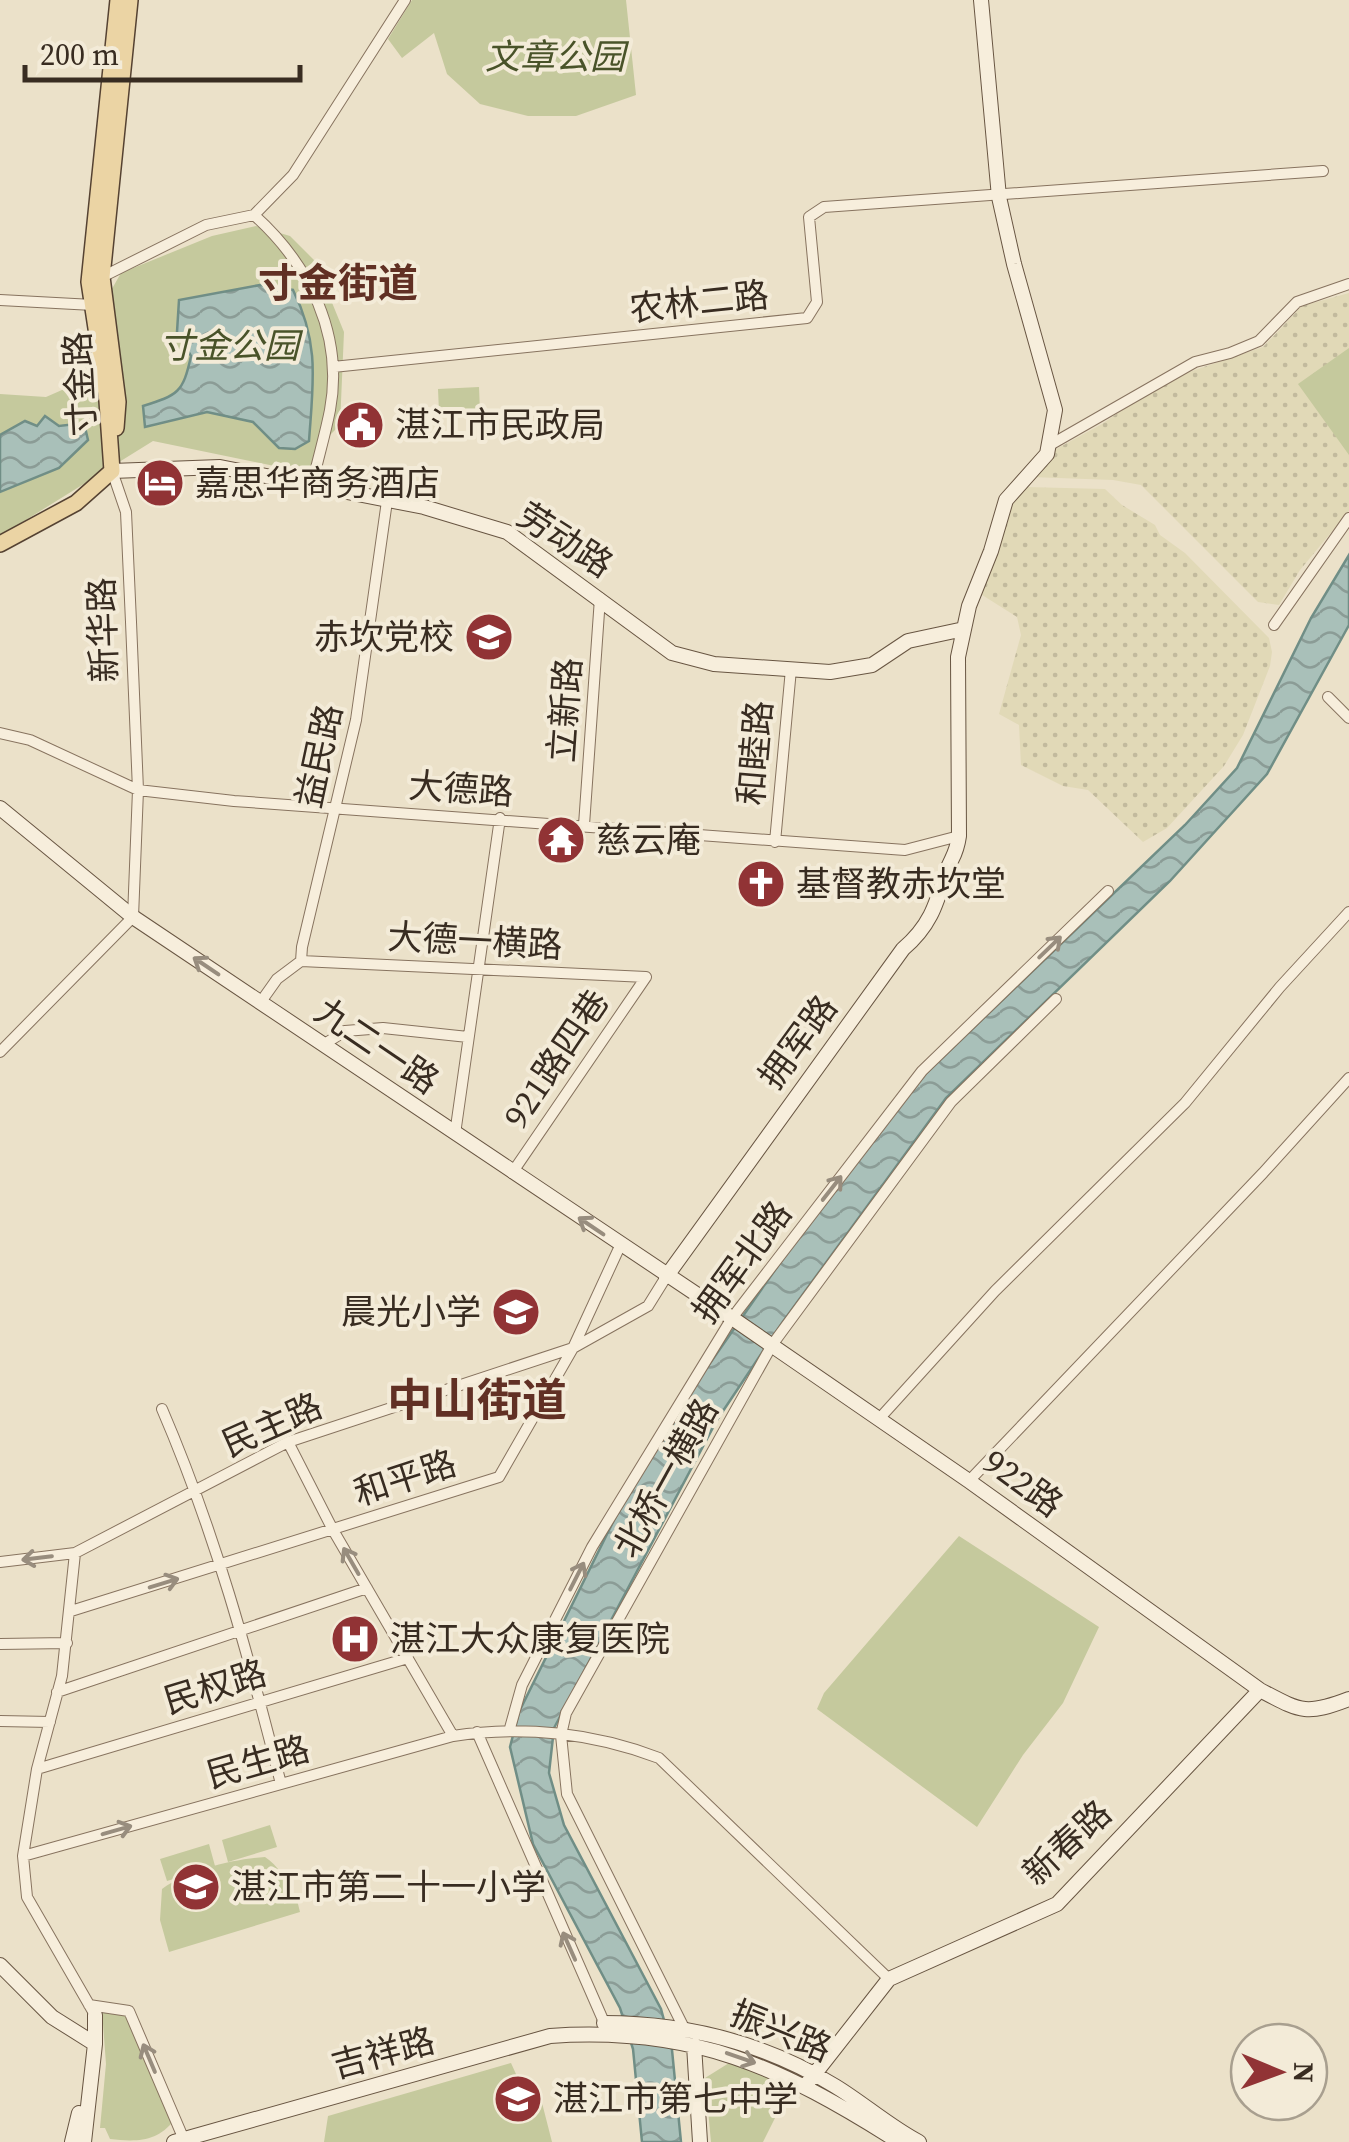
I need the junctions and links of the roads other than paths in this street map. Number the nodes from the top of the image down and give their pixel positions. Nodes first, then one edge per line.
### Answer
1 (118, 0) edge
2 (130, 0) edge
3 (405, 0) edge
4 (981, 0) edge
5 (1323, 171) dead end
6 (1000, 196) junction
7 (254, 215) junction
8 (102, 278) junction
9 (1349, 284) edge
10 (0, 300) edge
11 (93, 305) junction
12 (333, 367) junction
13 (1050, 445) junction
14 (112, 472) junction
15 (312, 486) junction
16 (387, 501) junction
17 (1349, 518) edge
18 (0, 544) edge
19 (600, 598) junction
20 (1274, 625) dead end
21 (964, 629) junction
22 (791, 669) junction
23 (1328, 697) dead end
24 (1349, 718) edge
25 (0, 732) edge
26 (138, 790) junction
27 (0, 808) edge
28 (336, 808) junction
29 (500, 818) junction
30 (584, 825) junction
31 (959, 836) junction
32 (775, 842) junction
33 (1108, 891) dead end
34 (1349, 912) edge
35 (133, 917) junction
36 (301, 962) junction
37 (478, 969) junction
38 (646, 976) joint
39 (1056, 999) dead end
40 (260, 1003) junction
41 (468, 1037) junction
42 (323, 1045) junction
43 (0, 1052) edge
44 (1349, 1078) edge
45 (455, 1134) junction
46 (512, 1173) junction
47 (620, 1246) junction
48 (666, 1277) junction
49 (732, 1318) junction
50 (772, 1346) junction
51 (572, 1348) junction
52 (162, 1409) dead end
53 (879, 1419) junction
54 (288, 1442) junction
55 (969, 1480) junction
56 (197, 1490) junction
57 (333, 1530) junction
58 (75, 1554) junction
59 (0, 1562) edge
60 (222, 1566) junction
61 (367, 1588) junction
62 (71, 1611) junction
63 (240, 1631) junction
64 (66, 1643) junction
65 (0, 1644) edge
66 (408, 1658) junction
67 (1260, 1690) junction
68 (57, 1692) junction
69 (1349, 1699) edge
70 (260, 1702) junction
71 (0, 1721) edge
72 (50, 1722) junction
73 (510, 1728) junction
74 (477, 1732) junction
75 (453, 1736) junction
76 (561, 1736) junction
77 (37, 1769) junction
78 (280, 1784) junction
79 (23, 1856) junction
80 (0, 1965) edge
81 (889, 1979) junction
82 (92, 2010) junction
83 (614, 2029) junction
84 (677, 2032) junction
85 (95, 2044) junction
86 (694, 2045) junction
87 (809, 2080) junction
88 (181, 2141) edge
89 (72, 2142) edge
90 (84, 2142) edge
91 (700, 2142) edge
92 (899, 2142) edge
93 (919, 2142) edge

1 - 11 main road, 寸金路
2 - 8 main road, 寸金路
3 - 7 street
4 - 6 street
5 - 6 street
6 - 12 street, 农林二路
6 - 13 street
7 - 8 street
7 - 12 street
8 - 14 main road, 寸金路
9 - 13 street
10 - 11 street
11 - 14 main road, 寸金路
12 - 15 street
13 - 21 street, 拥军路
14 - 15 street, 劳动路
14 - 18 main road
14 - 26 street, 新华路
15 - 16 street, 劳动路
16 - 19 street, 劳动路
16 - 28 street, 益民路
17 - 20 street
19 - 22 street, 劳动路
19 - 30 street, 立新路
21 - 22 street, 劳动路
21 - 31 street, 拥军路
22 - 32 street, 和睦路
23 - 24 street
25 - 26 street, 大德路
26 - 28 street, 大德路
26 - 35 street, 新华路
27 - 35 street, 九二一路
28 - 29 street, 大德路
28 - 36 street, 益民路
29 - 30 street, 大德路
29 - 37 street
30 - 32 street, 大德路
31 - 32 street, 大德路
31 - 48 street, 拥军路
49 -> 33 street, 拥军北路
34 - 53 street
40 -> 35 street, 九二一路
35 - 43 street
36 - 37 street, 大德一横路
36 - 40 street
37 - 38 street, 大德一横路
37 - 41 street
38 - 46 street, 921路四巷
39 - 50 street, 北桥一横路
40 - 42 street, 九二一路
41 - 42 street
41 - 45 street
42 - 45 street, 九二一路
44 - 55 street
45 - 46 street, 九二一路
47 -> 46 street, 九二一路
47 - 48 street, 九二一路
47 - 51 street, 和平路
48 - 49 street, 九二一路
48 - 51 street
49 - 50 street, 922路
73 -> 49 street, 拥军北路
50 - 53 street, 922路
50 - 76 street, 北桥一横路
51 - 54 street, 民主路
51 - 57 street, 和平路
52 - 56 street
53 - 55 street, 922路
54 - 56 street, 民主路
54 - 57 street
55 - 67 street, 922路
56 - 58 street, 民主路
56 - 60 street
57 - 60 street, 和平路
61 -> 57 street
58 -> 59 street, 民主路
58 - 62 street
62 -> 60 street, 和平路
60 - 63 street
61 - 63 street
61 - 66 street
62 - 64 street
63 - 68 street
63 - 70 street
64 - 65 street
64 - 68 street
66 - 70 street, 民权路
66 - 75 street
67 - 69 street, 922路
67 - 81 street, 新春路
68 - 72 street
70 - 77 street, 民权路
70 - 78 street
71 - 72 street
72 - 77 street
73 - 74 street, 民生路
73 - 76 street, 民生路
74 - 75 street, 民生路
83 -> 74 street
75 - 78 street, 民生路
76 - 81 street, 民生路
76 - 84 street, 北桥一横路
77 - 79 street
79 -> 78 street, 民生路
79 - 82 street
80 - 85 street
81 - 87 street, 新春路
82 - 85 street
88 -> 82 street
83 - 84 street, 吉祥路
83 - 88 street, 吉祥路
84 - 86 street, 振兴路
84 - 87 street, 振兴路
85 - 89 street
85 - 90 street
86 -> 87 street, 振兴路
86 - 91 street
87 - 92 street, 振兴路
87 - 93 street, 振兴路

